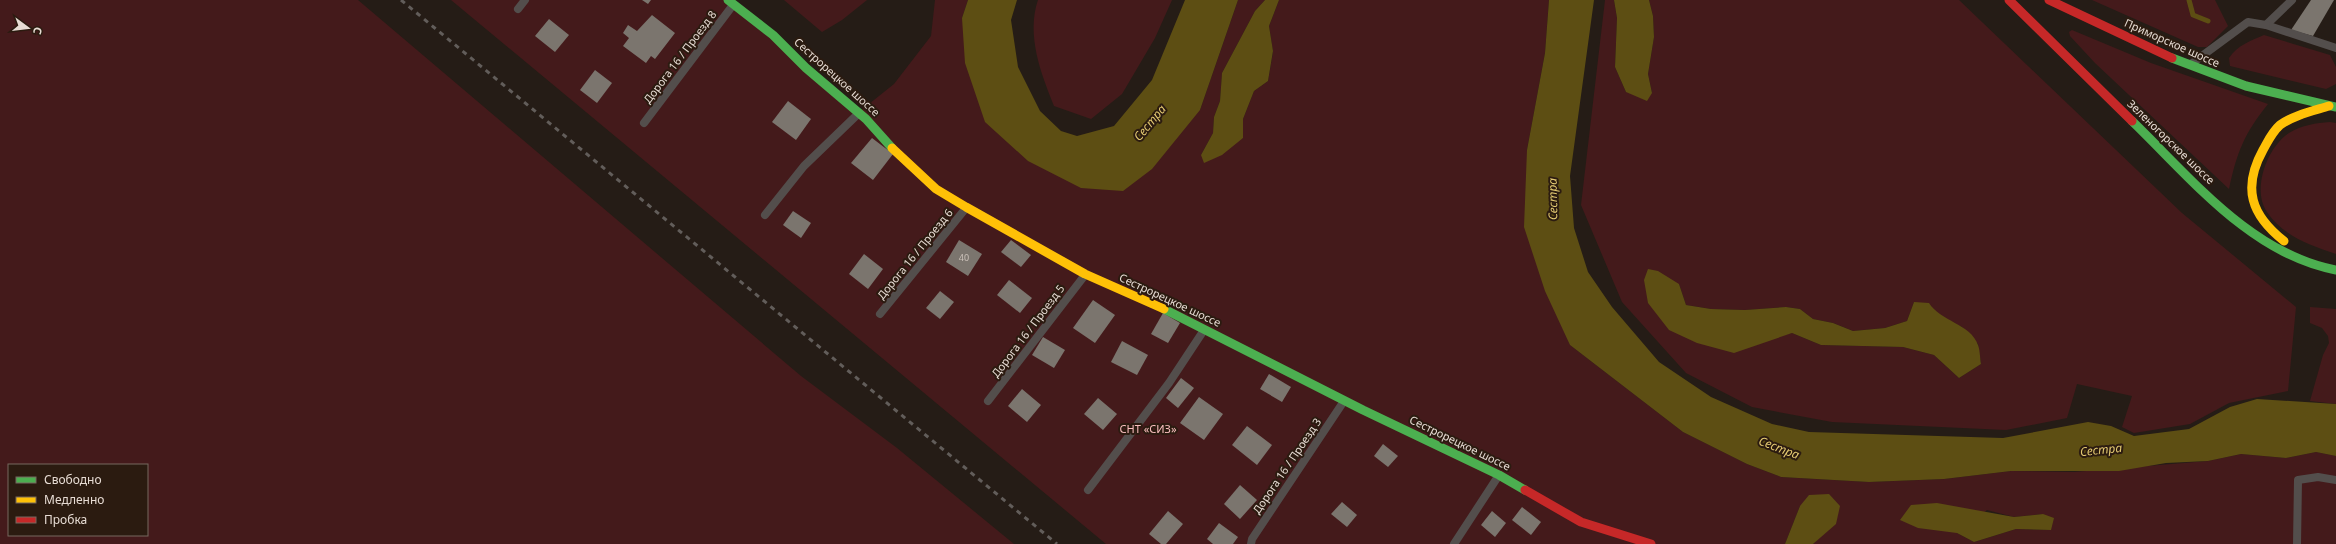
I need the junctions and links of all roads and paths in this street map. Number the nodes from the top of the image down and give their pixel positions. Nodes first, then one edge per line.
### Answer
1 (525, 0) edge
2 (2009, 0) edge
3 (2049, 0) edge
4 (2292, 0) edge
5 (730, 2) edge
6 (518, 9) dead end
7 (2266, 25) junction
8 (2336, 48) edge
9 (2188, 66) junction
10 (2333, 106) edge
11 (859, 112) junction
12 (644, 123) dead end
13 (966, 207) junction
14 (765, 215) dead end
15 (2336, 269) edge
16 (1085, 274) junction
17 (880, 314) dead end
18 (1204, 330) junction
19 (1345, 401) junction
20 (988, 402) dead end
21 (1499, 475) junction
22 (2336, 480) edge
23 (1088, 490) dead end
24 (1251, 544) edge
25 (1454, 544) edge
26 (1652, 544) edge
27 (2297, 544) edge

1 - 6 lane
2 - 15 main road, Зеленогорское шоссе
3 - 9 main road, Приморское шоссе
4 - 7 lane
5 - 11 main road, Сестрорецкое шоссе
5 - 12 lane, Дорога 16 / Проезд 8
7 - 8 lane
7 - 9 lane
9 - 10 main road, Приморское шоссе
10 - 15 main road
11 - 13 main road, Сестрорецкое шоссе
11 - 14 lane
13 - 16 main road, Сестрорецкое шоссе
13 - 17 lane, Дорога 16 / Проезд 6
16 - 18 main road, Сестрорецкое шоссе
16 - 20 lane, Дорога 16 / Проезд 5
18 - 19 main road, Сестрорецкое шоссе
18 - 23 lane
19 - 21 main road, Сестрорецкое шоссе
19 - 24 lane, Дорога 16 / Проезд 3
21 - 25 lane
21 - 26 main road, Сестрорецкое шоссе
22 - 27 lane

